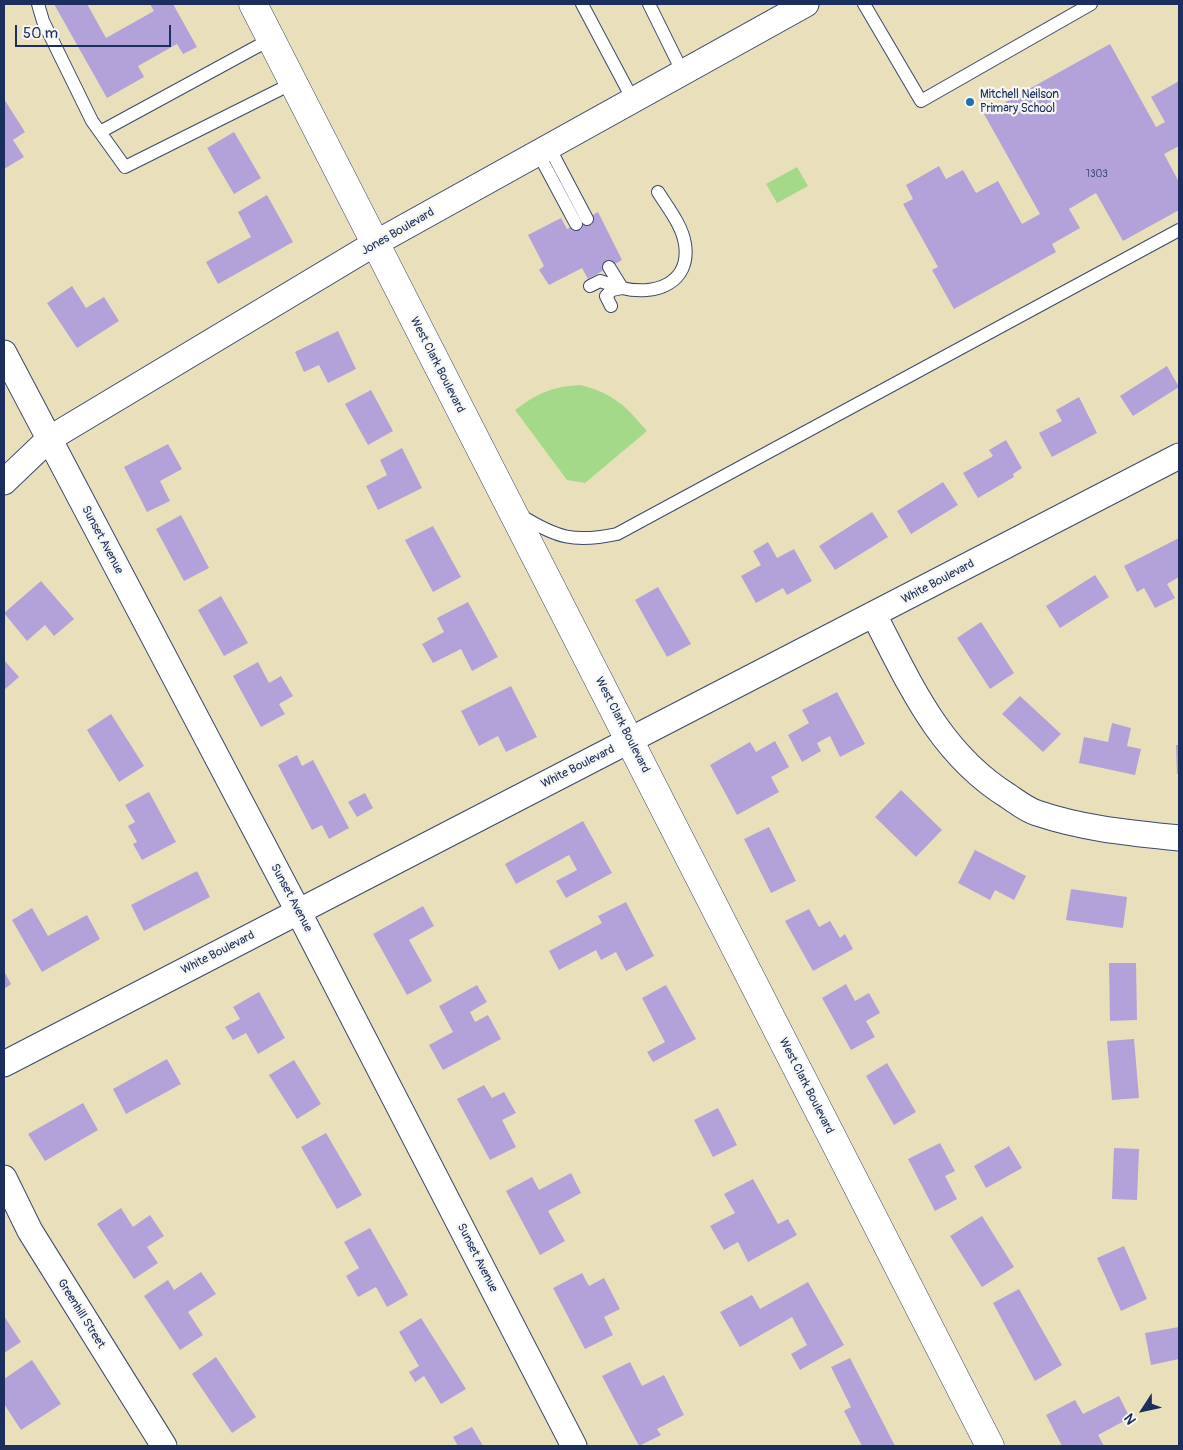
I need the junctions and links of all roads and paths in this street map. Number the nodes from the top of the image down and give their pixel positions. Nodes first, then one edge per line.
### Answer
1 (38, 4) edge
2 (253, 4) edge
3 (582, 4) edge
4 (649, 4) edge
5 (806, 4) edge
6 (864, 4) edge
7 (1091, 4) edge
8 (271, 39) junction
9 (683, 73) junction
10 (293, 83) junction
11 (633, 100) junction
12 (100, 132) junction
13 (544, 150) junction
14 (658, 192) dead end
15 (582, 221) dead end
16 (1179, 230) edge
17 (374, 244) junction
18 (609, 284) junction
19 (590, 286) dead end
20 (622, 288) junction
21 (612, 306) dead end
22 (4, 353) edge
23 (48, 439) junction
24 (1179, 456) edge
25 (4, 482) edge
26 (512, 511) junction
27 (874, 615) junction
28 (630, 740) junction
29 (1179, 838) edge
30 (298, 911) junction
31 (4, 1064) edge
32 (4, 1178) edge
33 (164, 1446) edge
34 (574, 1446) edge
35 (990, 1446) edge

1 - 12 lane
2 - 8 street, West Clark Boulevard
3 - 11 lane
4 - 9 lane
5 - 9 street, Jones Boulevard
6 - 7 lane
8 - 10 street, West Clark Boulevard
8 - 12 lane
9 - 11 street, Jones Boulevard
10 - 12 lane
10 - 17 street, West Clark Boulevard
11 - 13 street, Jones Boulevard
13 - 15 lane
13 - 17 street, Jones Boulevard
14 - 20 lane
16 - 26 lane
17 - 23 street, Jones Boulevard
17 - 26 street, West Clark Boulevard
18 - 19 lane
18 - 20 lane
18 - 20 lane
20 - 21 lane
22 - 23 street, Sunset Avenue
23 - 25 street, Jones Boulevard
23 - 30 street, Sunset Avenue
24 - 27 street, White Boulevard
26 - 28 street, West Clark Boulevard
27 - 28 street, White Boulevard
27 - 29 street
28 - 30 street, White Boulevard
28 - 35 street, West Clark Boulevard
30 - 31 street, White Boulevard
30 - 34 street, Sunset Avenue
32 - 33 street, Greenhill Street

